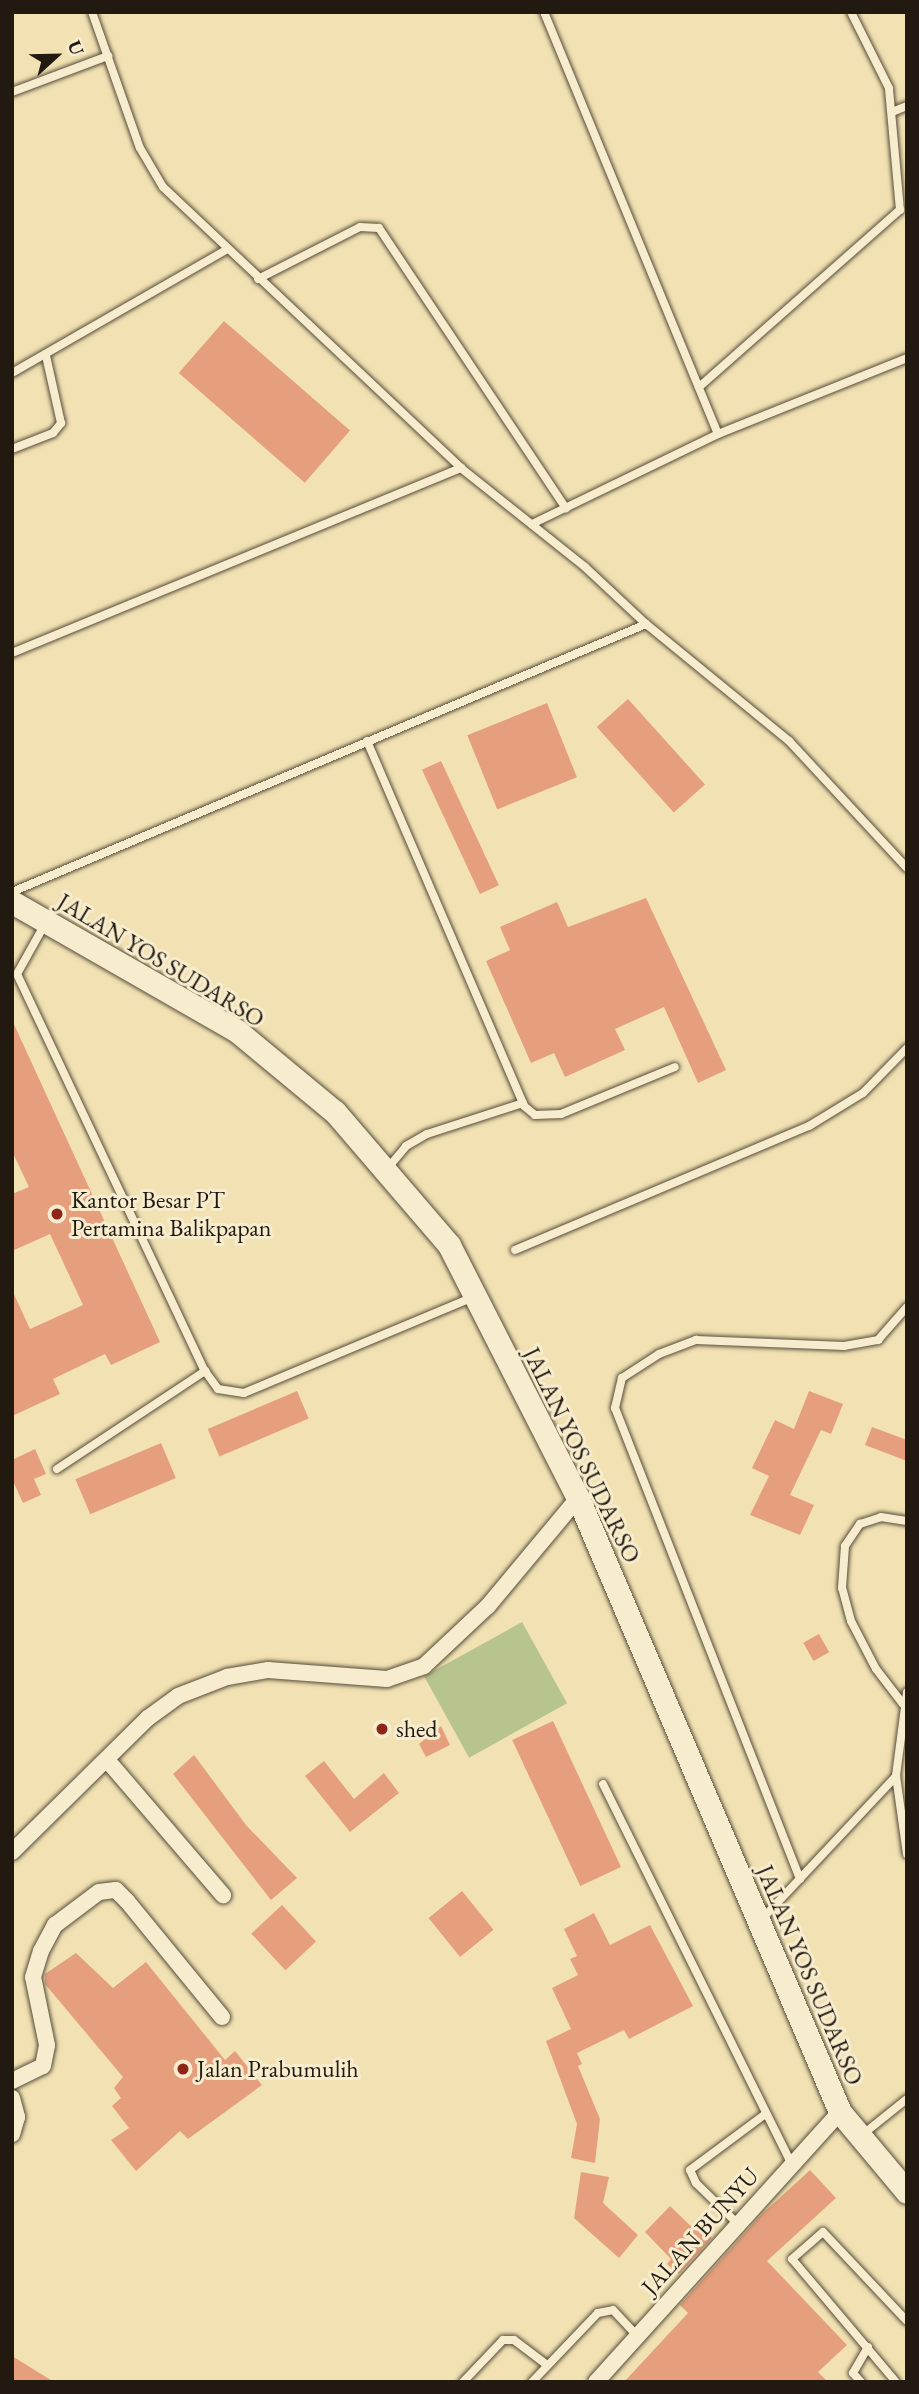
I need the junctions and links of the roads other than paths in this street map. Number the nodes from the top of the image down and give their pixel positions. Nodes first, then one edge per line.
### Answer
1 (92, 12) edge
2 (544, 12) edge
3 (850, 12) edge
4 (108, 56) junction
5 (12, 92) edge
6 (907, 106) edge
7 (891, 112) junction
8 (904, 212) edge
9 (226, 250) junction
10 (258, 279) junction
11 (46, 356) junction
12 (907, 358) edge
13 (12, 373) edge
14 (699, 387) junction
15 (719, 434) junction
16 (12, 449) edge
17 (461, 468) junction
18 (566, 508) junction
19 (532, 524) junction
20 (646, 624) junction
21 (12, 653) edge
22 (368, 741) junction
23 (907, 867) edge
24 (12, 892) edge
25 (12, 902) edge
26 (46, 922) junction
27 (15, 973) edge
28 (907, 1048) edge
29 (675, 1067) dead end
30 (523, 1103) junction
31 (387, 1169) junction
32 (515, 1250) dead end
33 (474, 1297) junction
34 (907, 1307) edge
35 (205, 1371) junction
36 (57, 1469) dead end
37 (578, 1498) junction
38 (907, 1521) edge
39 (907, 1692) edge
40 (903, 1704) junction
41 (108, 1761) junction
42 (896, 1776) junction
43 (603, 1784) dead end
44 (12, 1852) edge
45 (907, 1854) edge
46 (800, 1879) junction
47 (223, 1895) dead end
48 (759, 1923) junction
49 (222, 2017) dead end
50 (12, 2081) edge
51 (12, 2098) edge
52 (907, 2099) edge
53 (840, 2112) junction
54 (764, 2115) junction
55 (12, 2134) edge
56 (860, 2137) junction
57 (791, 2163) junction
58 (907, 2192) edge
59 (738, 2224) junction
60 (907, 2321) edge
61 (637, 2336) junction
62 (868, 2347) junction
63 (547, 2365) junction
64 (463, 2382) edge
65 (532, 2382) edge
66 (596, 2382) edge
67 (861, 2382) edge
68 (897, 2382) edge

1 - 4 lane
2 - 14 lane
3 - 7 lane
4 - 5 lane
4 - 9 lane
6 - 7 lane
7 - 8 lane
8 - 14 lane
9 - 10 lane
9 - 11 lane
10 - 17 lane
10 - 18 lane
11 - 13 lane
11 - 16 lane
12 - 15 lane
14 - 15 lane
15 - 18 lane
17 - 19 lane
17 - 21 lane
18 - 19 lane
19 - 20 lane
20 - 22 lane
20 - 23 lane
22 - 24 lane
22 - 30 lane
25 - 26 main road, JALAN YOS SUDARSO
26 - 27 lane
26 - 31 main road, JALAN YOS SUDARSO
27 - 35 lane
28 - 32 lane
29 - 30 lane
30 - 31 lane
31 - 33 main road, JALAN YOS SUDARSO
33 - 35 lane
33 - 37 main road, JALAN YOS SUDARSO
34 - 46 lane
35 - 36 lane
37 - 41 street
37 - 48 main road, JALAN YOS SUDARSO
38 - 40 lane
39 - 40 lane
40 - 42 lane
41 - 44 street
41 - 47 street
42 - 45 lane
42 - 46 lane
43 - 54 lane
46 - 48 lane
48 - 53 main road, JALAN YOS SUDARSO
49 - 50 street
51 - 55 street
52 - 56 lane
53 - 56 main road, JALAN YOS SUDARSO
53 - 57 street, JALAN BUNYU
54 - 57 lane
54 - 59 lane
56 - 58 main road, JALAN YOS SUDARSO
57 - 59 street, JALAN BUNYU
59 - 61 street, JALAN BUNYU
60 - 62 lane
61 - 63 lane
61 - 66 street, JALAN BUNYU
62 - 67 lane
62 - 68 lane
63 - 64 lane
63 - 65 lane

